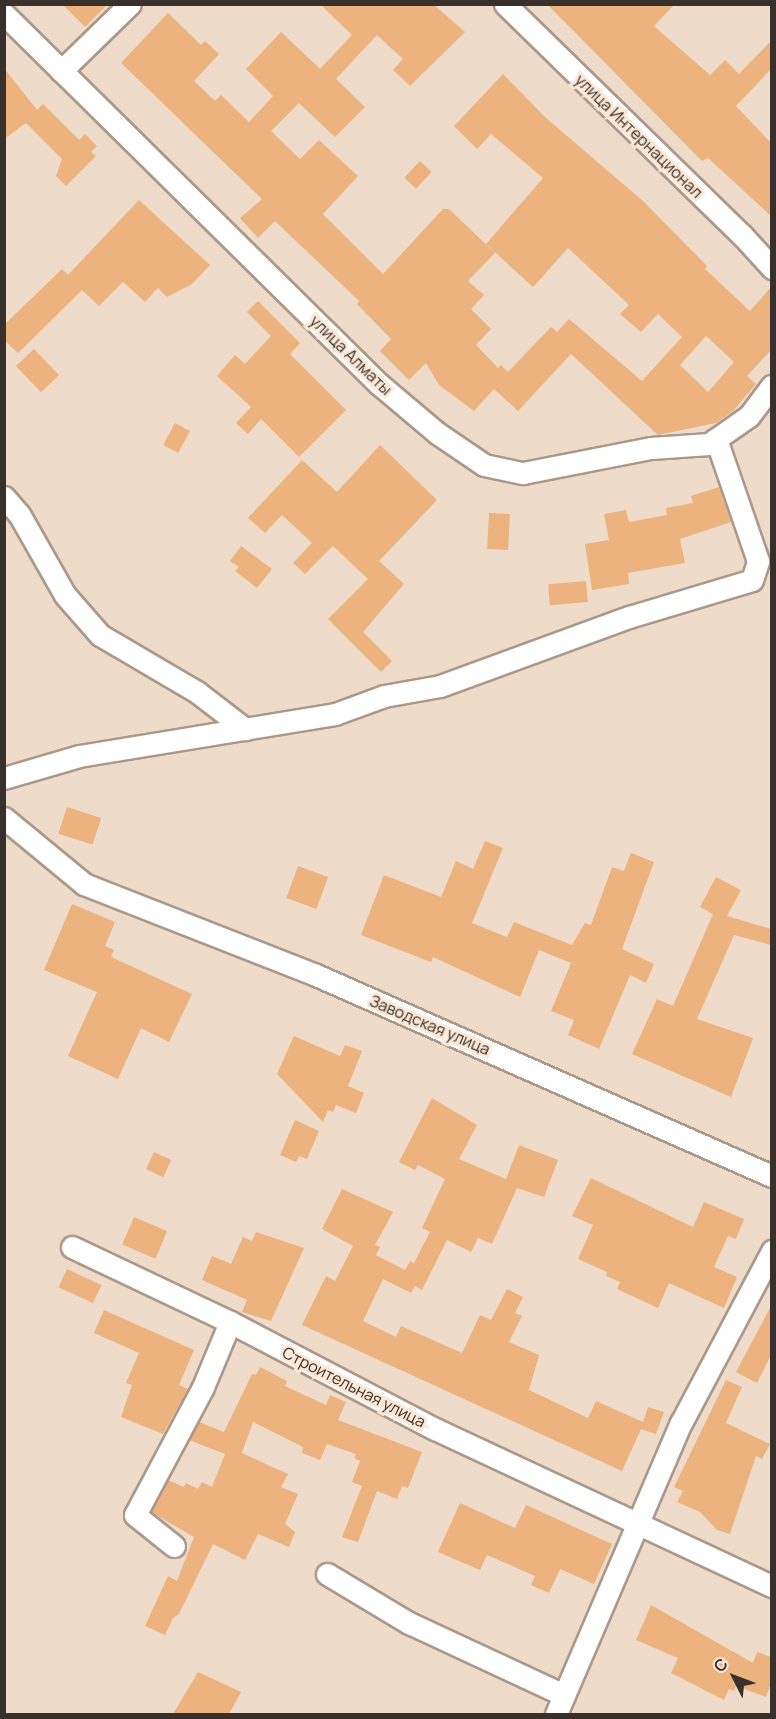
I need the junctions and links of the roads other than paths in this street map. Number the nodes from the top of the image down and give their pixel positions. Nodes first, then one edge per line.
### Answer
1 (130, 4) edge
2 (505, 4) edge
3 (4, 14) edge
4 (62, 71) junction
5 (771, 268) edge
6 (771, 386) edge
7 (716, 439) junction
8 (4, 497) edge
9 (245, 729) junction
10 (4, 778) edge
11 (4, 818) edge
12 (771, 1176) edge
13 (72, 1246) dead end
14 (771, 1251) edge
15 (230, 1322) junction
16 (637, 1526) junction
17 (174, 1546) dead end
18 (327, 1574) dead end
19 (771, 1587) edge
20 (564, 1695) junction
21 (556, 1714) edge

1 - 4 street
2 - 5 street, улица Интернационал
3 - 4 street, улица Алматы
4 - 7 street, улица Алматы
6 - 7 street, улица Алматы
7 - 9 street
8 - 9 street
9 - 10 street
11 - 12 street, Заводская улица
13 - 15 street, Строительная улица
14 - 16 street
15 - 16 street, Строительная улица
15 - 17 street
16 - 19 street, Строительная улица
16 - 20 street
18 - 20 street
20 - 21 street

